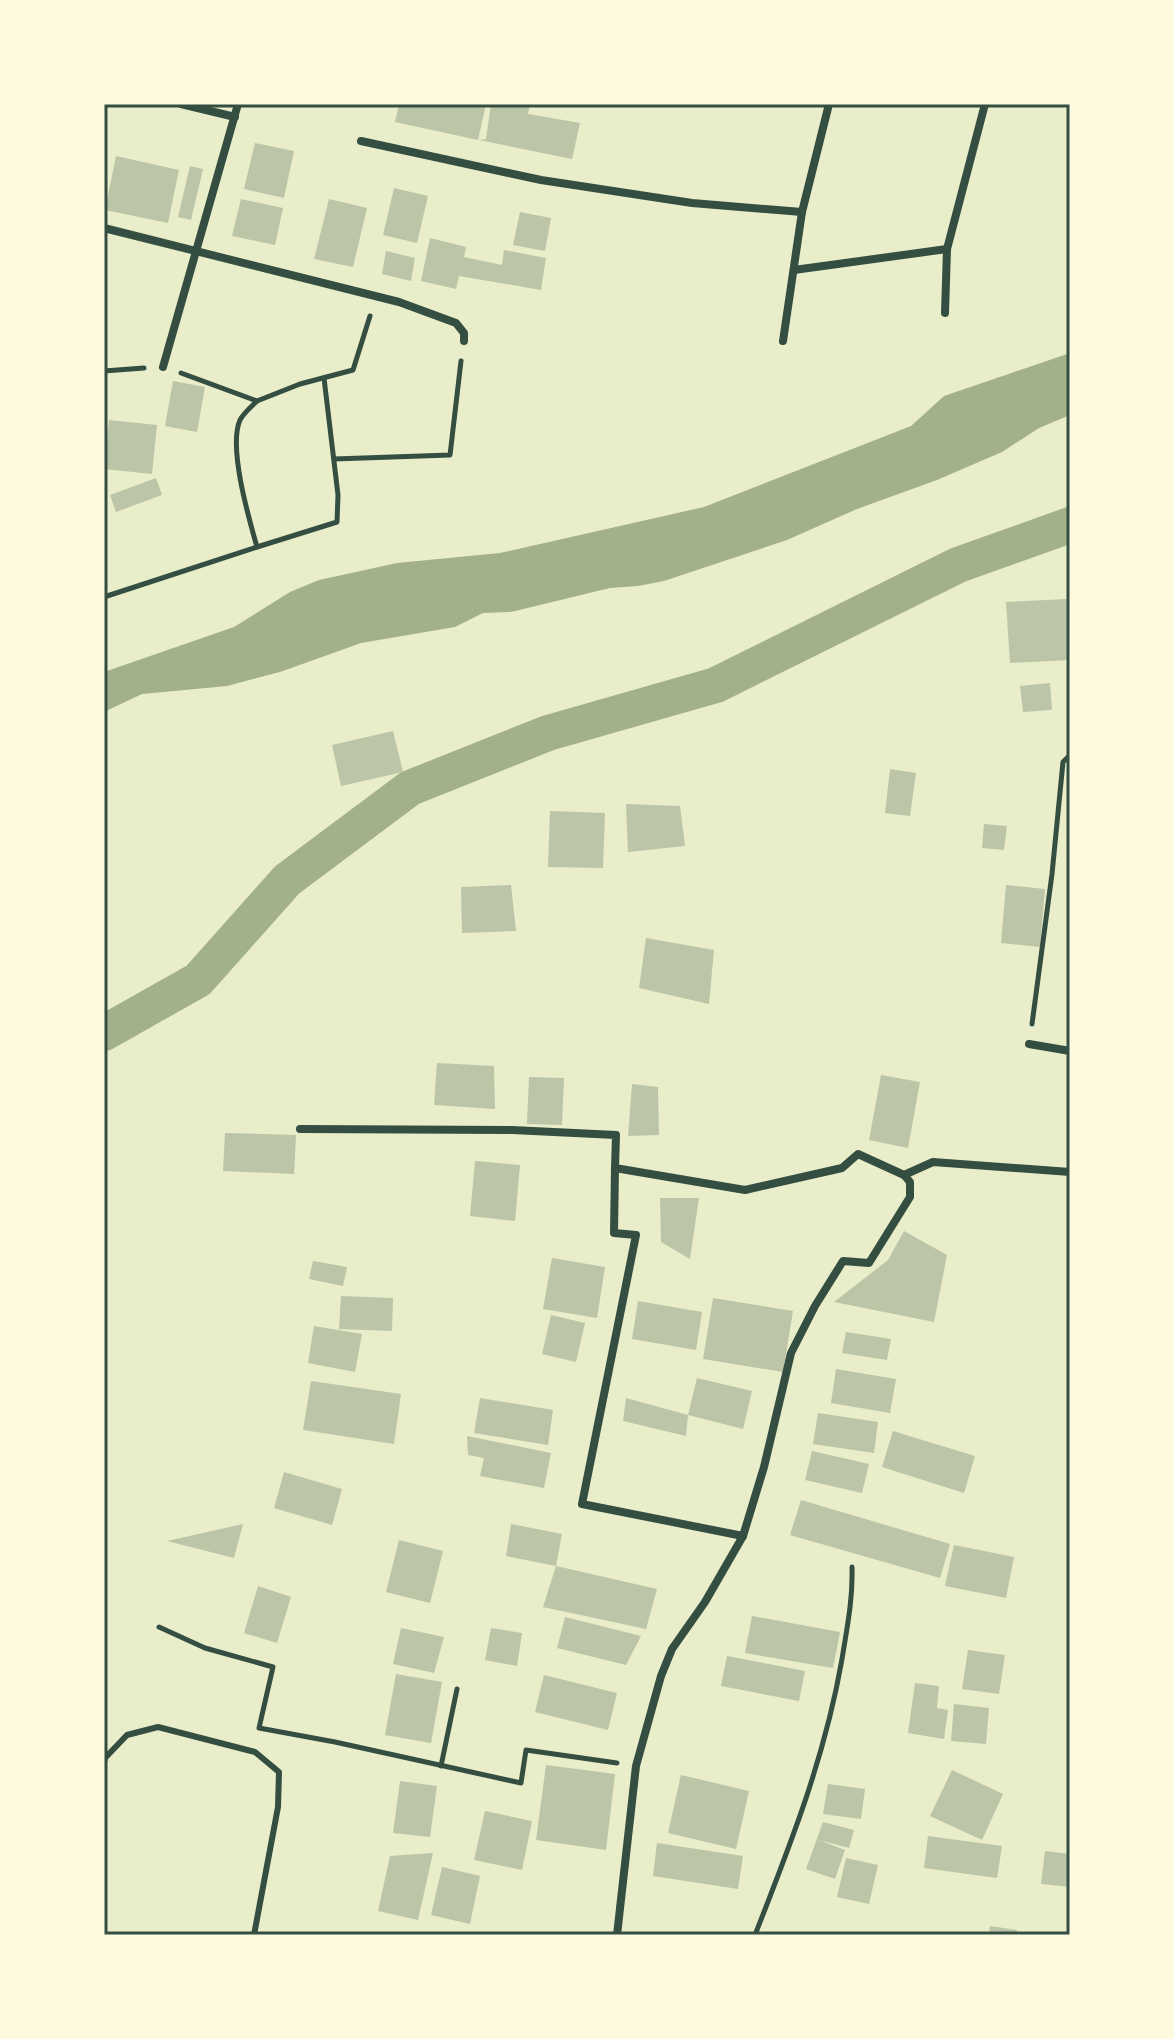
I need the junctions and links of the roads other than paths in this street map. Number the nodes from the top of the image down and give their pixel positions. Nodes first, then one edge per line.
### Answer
1 (181, 104) edge
2 (238, 104) edge
3 (829, 104) edge
4 (985, 104) edge
5 (235, 117) junction
6 (361, 141) dead end
7 (802, 212) junction
8 (104, 228) edge
9 (195, 249) junction
10 (947, 249) junction
11 (794, 270) junction
12 (945, 313) dead end
13 (464, 341) road end
14 (783, 341) dead end
15 (163, 367) road end
16 (1029, 1044) road end
17 (1070, 1051) edge
18 (300, 1129) dead end
19 (615, 1168) junction
20 (1070, 1172) edge
21 (904, 1175) junction
22 (743, 1536) junction
23 (104, 1762) edge
24 (254, 1935) edge
25 (617, 1935) edge

1 - 5 street
2 - 5 street
3 - 7 street
4 - 10 street
5 - 9 street
6 - 7 street
7 - 11 street
8 - 9 street
9 - 13 street
9 - 15 street
10 - 11 street
10 - 12 street
11 - 14 street
16 - 17 street
18 - 19 street
19 - 21 street
19 - 22 street
20 - 21 street
21 - 22 street
22 - 25 street
23 - 24 lane

